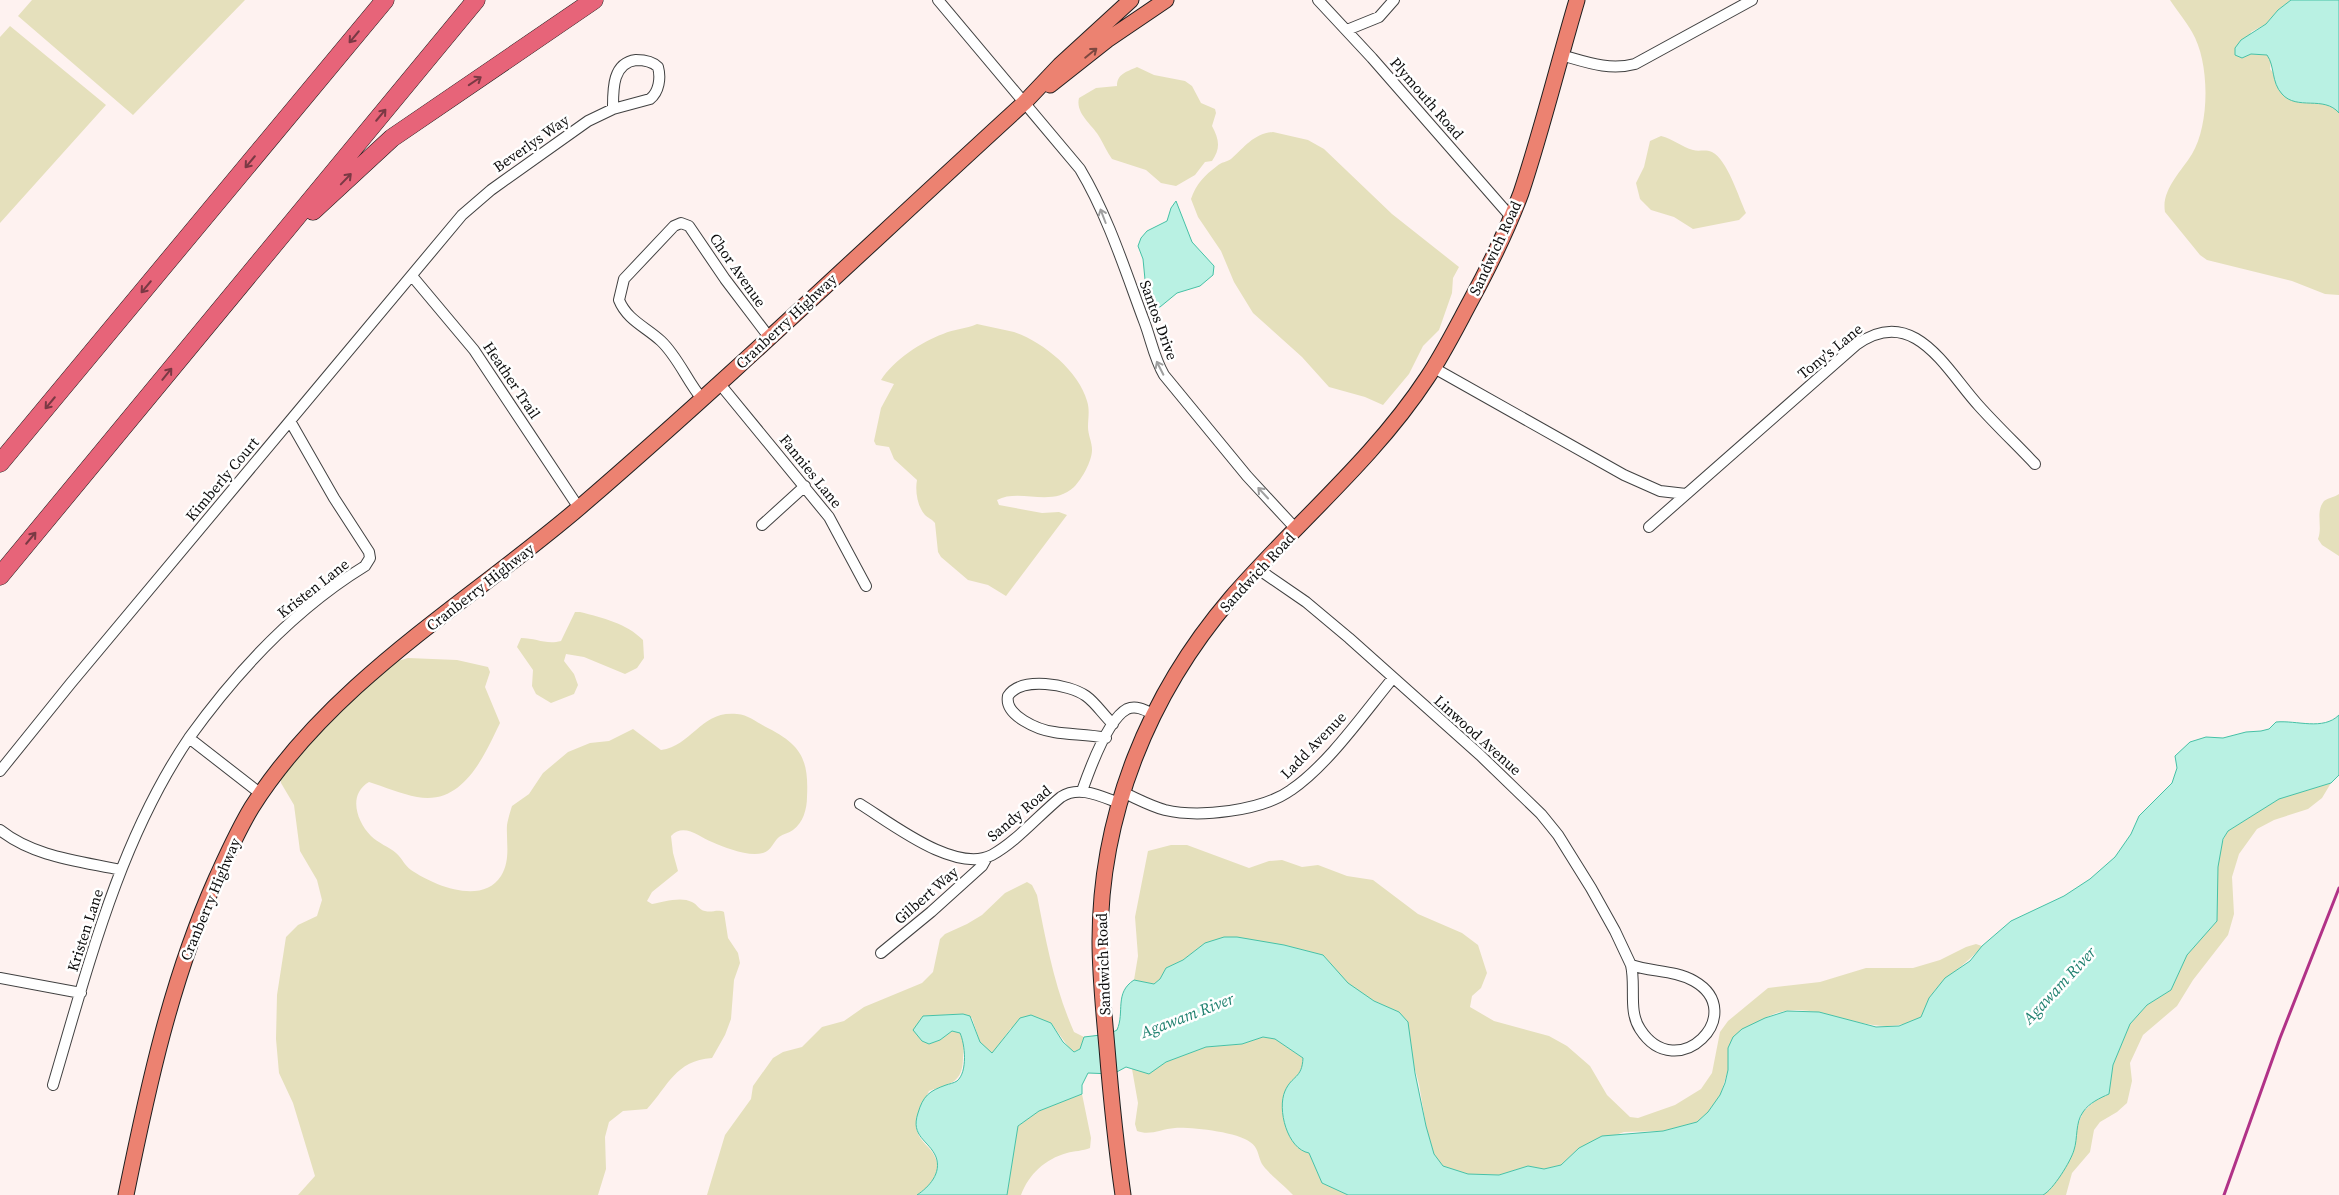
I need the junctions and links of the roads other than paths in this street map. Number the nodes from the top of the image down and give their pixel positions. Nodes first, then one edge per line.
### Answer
1 (385, 0) edge
2 (476, 0) edge
3 (594, 0) edge
4 (938, 0) edge
5 (1131, 0) edge
6 (1166, 0) edge
7 (1318, 0) edge
8 (1394, 0) edge
9 (1577, 0) edge
10 (1752, 0) edge
11 (1347, 30) junction
12 (1561, 56) junction
13 (1024, 103) junction
14 (614, 108) junction
15 (469, 208) joint
16 (1511, 217) junction
17 (260, 261) junction
18 (412, 276) junction
19 (769, 337) junction
20 (1434, 368) junction
21 (719, 383) junction
22 (702, 398) junction
23 (290, 421) junction
24 (0, 463) edge
25 (2035, 464) dead end
26 (805, 486) junction
27 (1686, 494) junction
28 (579, 508) junction
29 (762, 525) dead end
30 (1649, 527) dead end
31 (1296, 529) junction
32 (1258, 568) junction
33 (0, 576) edge
34 (866, 586) dead end
35 (1393, 678) junction
36 (1153, 714) junction
37 (1113, 724) junction
38 (189, 738) junction
39 (1106, 738) junction
40 (0, 771) edge
41 (1082, 791) junction
42 (261, 794) junction
43 (1121, 797) junction
44 (860, 804) dead end
45 (0, 830) edge
46 (986, 857) junction
47 (121, 870) junction
48 (881, 953) dead end
49 (1630, 965) junction
50 (0, 978) edge
51 (81, 993) junction
52 (53, 1085) dead end
53 (126, 1195) edge
54 (1123, 1195) edge

1 -> 24 highway
17 -> 2 highway
17 -> 3 highway
4 - 13 street, Santos Drive
5 - 13 main road, Cranberry Highway
13 -> 6 main road, Cranberry Highway
7 - 11 street, Plymouth Road
8 - 11 street
9 - 12 main road, Sandwich Road
10 - 12 street
11 - 16 street, Plymouth Road
12 - 16 main road, Sandwich Road
13 - 19 main road, Cranberry Highway
31 -> 13 street, Santos Drive
14 - 14 street, Beverlys Way
14 - 15 street, Beverlys Way
15 - 18 street, Kimberly Court
16 - 20 main road, Sandwich Road
33 -> 17 highway
18 - 23 street, Kimberly Court
18 - 28 street, Heather Trail
19 - 21 main road, Cranberry Highway
19 - 22 street, Chor Avenue
20 - 27 street
20 - 31 main road, Sandwich Road
21 - 22 main road, Cranberry Highway
21 - 26 street, Fannies Lane
22 - 28 main road, Cranberry Highway
23 - 38 street, Kristen Lane
23 - 40 street, Kimberly Court
25 - 27 street, Tony's Lane
26 - 29 street
26 - 34 street, Fannies Lane
27 - 30 street, Tony's Lane
28 - 42 main road, Cranberry Highway
31 - 32 main road, Sandwich Road
32 - 35 street, Linwood Avenue
32 - 36 main road, Sandwich Road
35 - 43 street, Ladd Avenue
35 - 49 street, Linwood Avenue
36 - 37 street
36 - 43 main road, Sandwich Road
37 - 39 street
37 - 39 street
38 - 42 street
38 - 47 street, Kristen Lane
39 - 41 street
41 - 43 street
41 - 46 street, Sandy Road
42 - 53 main road, Cranberry Highway
43 - 54 main road, Sandwich Road
44 - 46 street, Sandy Road
45 - 47 street
46 - 48 street, Gilbert Way
47 - 51 street, Kristen Lane
49 - 49 street, Linwood Avenue
50 - 51 street
51 - 52 street, Kristen Lane

